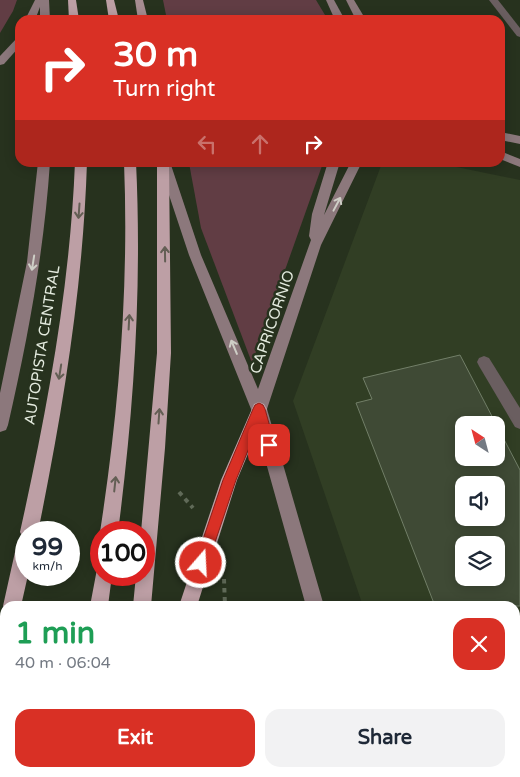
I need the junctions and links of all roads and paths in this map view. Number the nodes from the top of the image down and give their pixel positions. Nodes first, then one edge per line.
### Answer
1 (39, 0) edge
2 (44, 0) edge
3 (72, 0) edge
4 (110, 0) edge
5 (139, 0) edge
6 (330, 0) edge
7 (350, 0) edge
8 (493, 0) edge
9 (32, 15) edge
10 (45, 15) edge
11 (74, 15) edge
12 (113, 15) edge
13 (142, 15) edge
14 (338, 15) edge
15 (358, 15) edge
16 (505, 15) edge
17 (505, 15) edge
18 (520, 34) edge
19 (15, 46) edge
20 (0, 62) edge
21 (505, 137) edge
22 (520, 140) edge
23 (505, 157) edge
24 (520, 163) edge
25 (44, 167) edge
26 (81, 167) edge
27 (130, 167) edge
28 (163, 167) edge
29 (165, 167) edge
30 (332, 167) edge
31 (354, 167) edge
32 (315, 245) junction
33 (484, 362) dead end
34 (259, 409) junction
35 (520, 422) edge
36 (0, 425) edge
37 (31, 521) edge
38 (110, 521) edge
39 (16, 586) edge
40 (102, 586) edge
41 (13, 601) edge
42 (100, 601) edge
43 (142, 601) edge
44 (190, 601) edge
45 (314, 601) edge

1 - 9 main road
2 - 10 main road
3 - 11 highway
4 - 12 highway
5 - 13 main road
6 - 14 main road
7 - 15 main road
8 - 17 street
16 - 18 street
19 - 20 main road
21 - 22 main road
23 - 24 main road
25 -> 36 main road
26 -> 37 highway, AUTOPISTA CENTRAL
38 -> 27 highway
43 -> 28 highway
34 -> 29 main road
30 - 32 main road, CAPRICORNIO
32 -> 31 main road, CAPRICORNIO
32 - 34 main road, CAPRICORNIO
33 - 35 street
34 - 44 highway
34 - 45 main road
39 - 41 highway
40 - 42 highway

